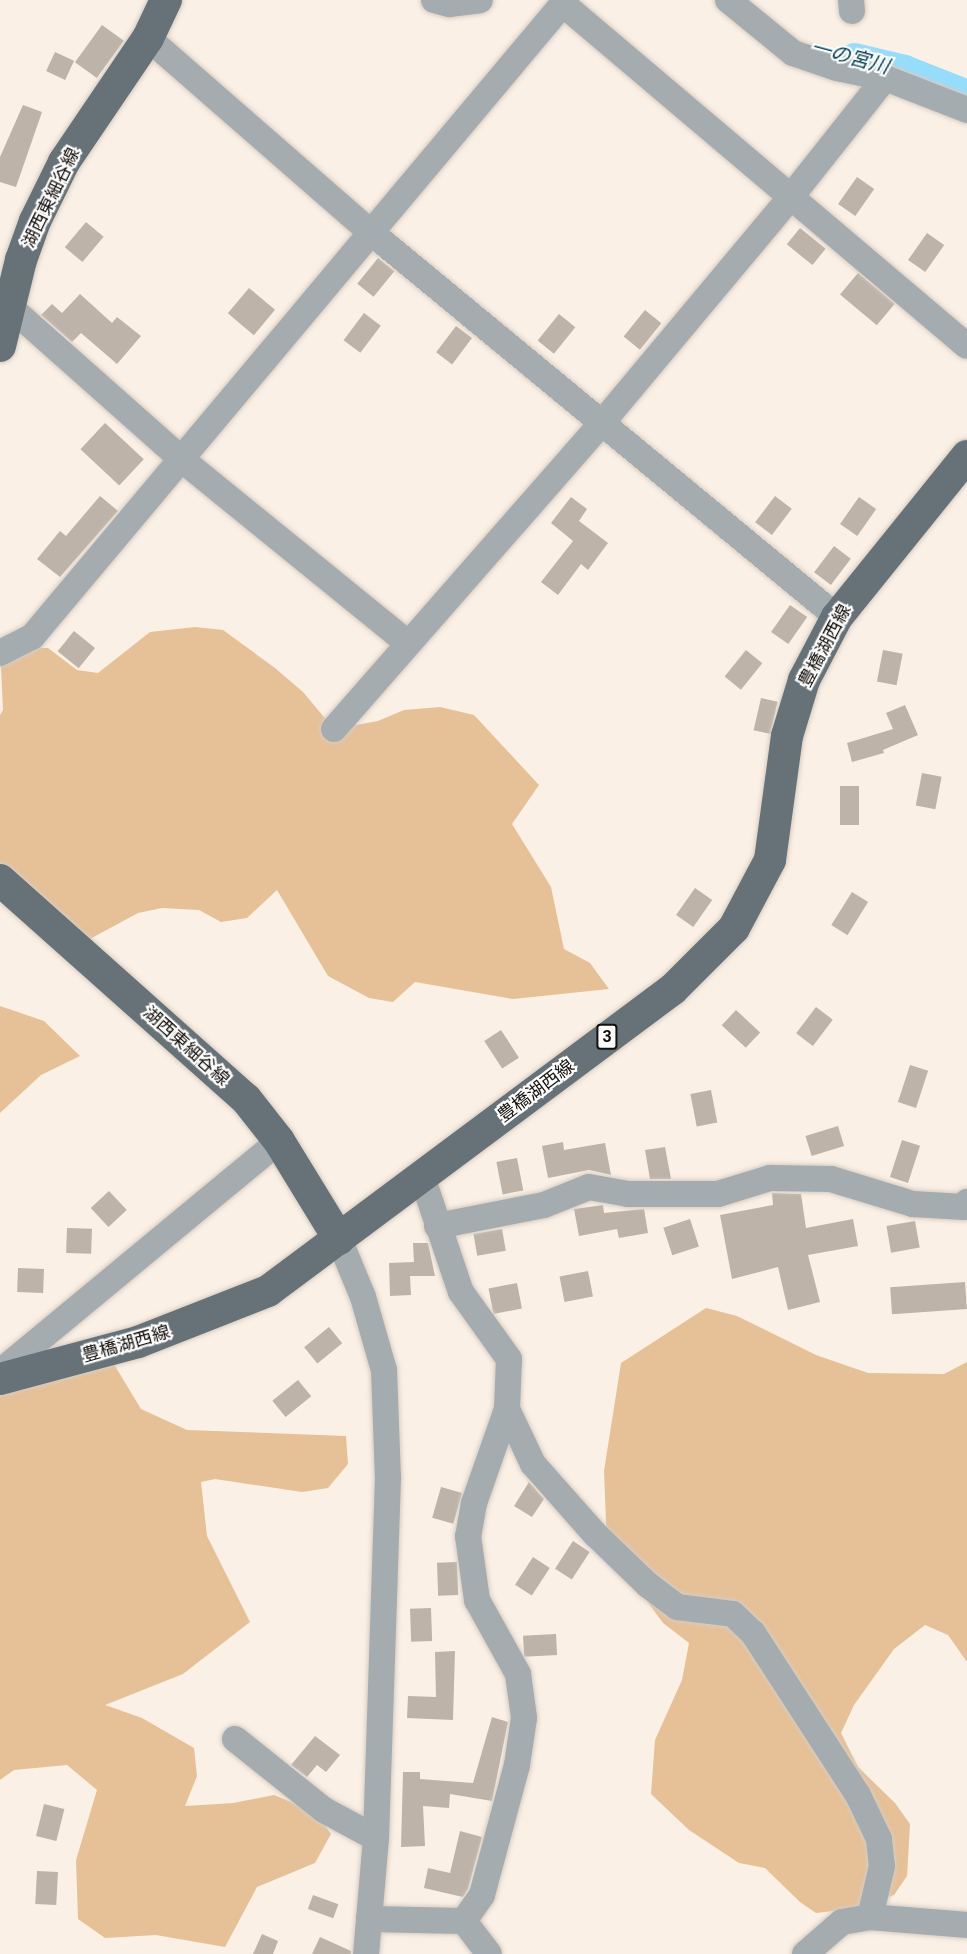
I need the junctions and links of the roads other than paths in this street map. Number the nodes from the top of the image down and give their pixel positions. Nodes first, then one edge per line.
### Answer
1 (166, 0) edge
2 (434, 0) edge
3 (480, 0) edge
4 (728, 0) edge
5 (565, 2) edge
6 (148, 38) junction
7 (885, 78) junction
8 (967, 110) edge
9 (790, 198) junction
10 (373, 234) junction
11 (10, 307) junction
12 (0, 346) edge
13 (967, 346) edge
14 (601, 424) junction
15 (967, 456) edge
16 (180, 458) junction
17 (837, 617) junction
18 (408, 642) junction
19 (0, 653) edge
20 (334, 729) dead end
21 (0, 880) edge
22 (279, 1141) junction
23 (422, 1177) junction
24 (967, 1202) edge
25 (437, 1226) junction
26 (339, 1239) junction
27 (0, 1372) edge
28 (0, 1379) edge
29 (507, 1409) junction
30 (235, 1739) dead end
31 (376, 1838) junction
32 (870, 1917) junction
33 (369, 1919) junction
34 (464, 1921) junction
35 (967, 1926) edge
36 (366, 1954) edge
37 (489, 1954) edge
38 (805, 1954) edge

1 - 6 main road, 湖西東細谷線
2 - 3 street
4 - 7 street
5 - 9 street
5 - 10 street
6 - 10 street
6 - 11 main road, 湖西東細谷線
7 - 8 street
7 - 9 street
9 - 13 street
9 - 14 street
10 - 14 street
10 - 16 street
11 - 12 main road, 湖西東細谷線
11 - 16 street
14 - 17 street
14 - 18 street
15 - 17 main road, 豊橋湖西線 / 3
16 - 18 street
16 - 19 street
17 - 23 main road, 豊橋湖西線 / 3
18 - 20 street
21 - 22 main road, 湖西東細谷線
22 - 26 main road, 湖西東細谷線
22 - 27 street
23 - 25 street
23 - 26 main road, 豊橋湖西線 / 3
24 - 25 street
25 - 29 street
26 - 28 main road, 豊橋湖西線 / 3
26 - 31 street
29 - 32 street
29 - 34 street
30 - 31 street
31 - 33 street
32 - 35 street
32 - 38 street
33 - 34 street
33 - 36 street
34 - 37 street

